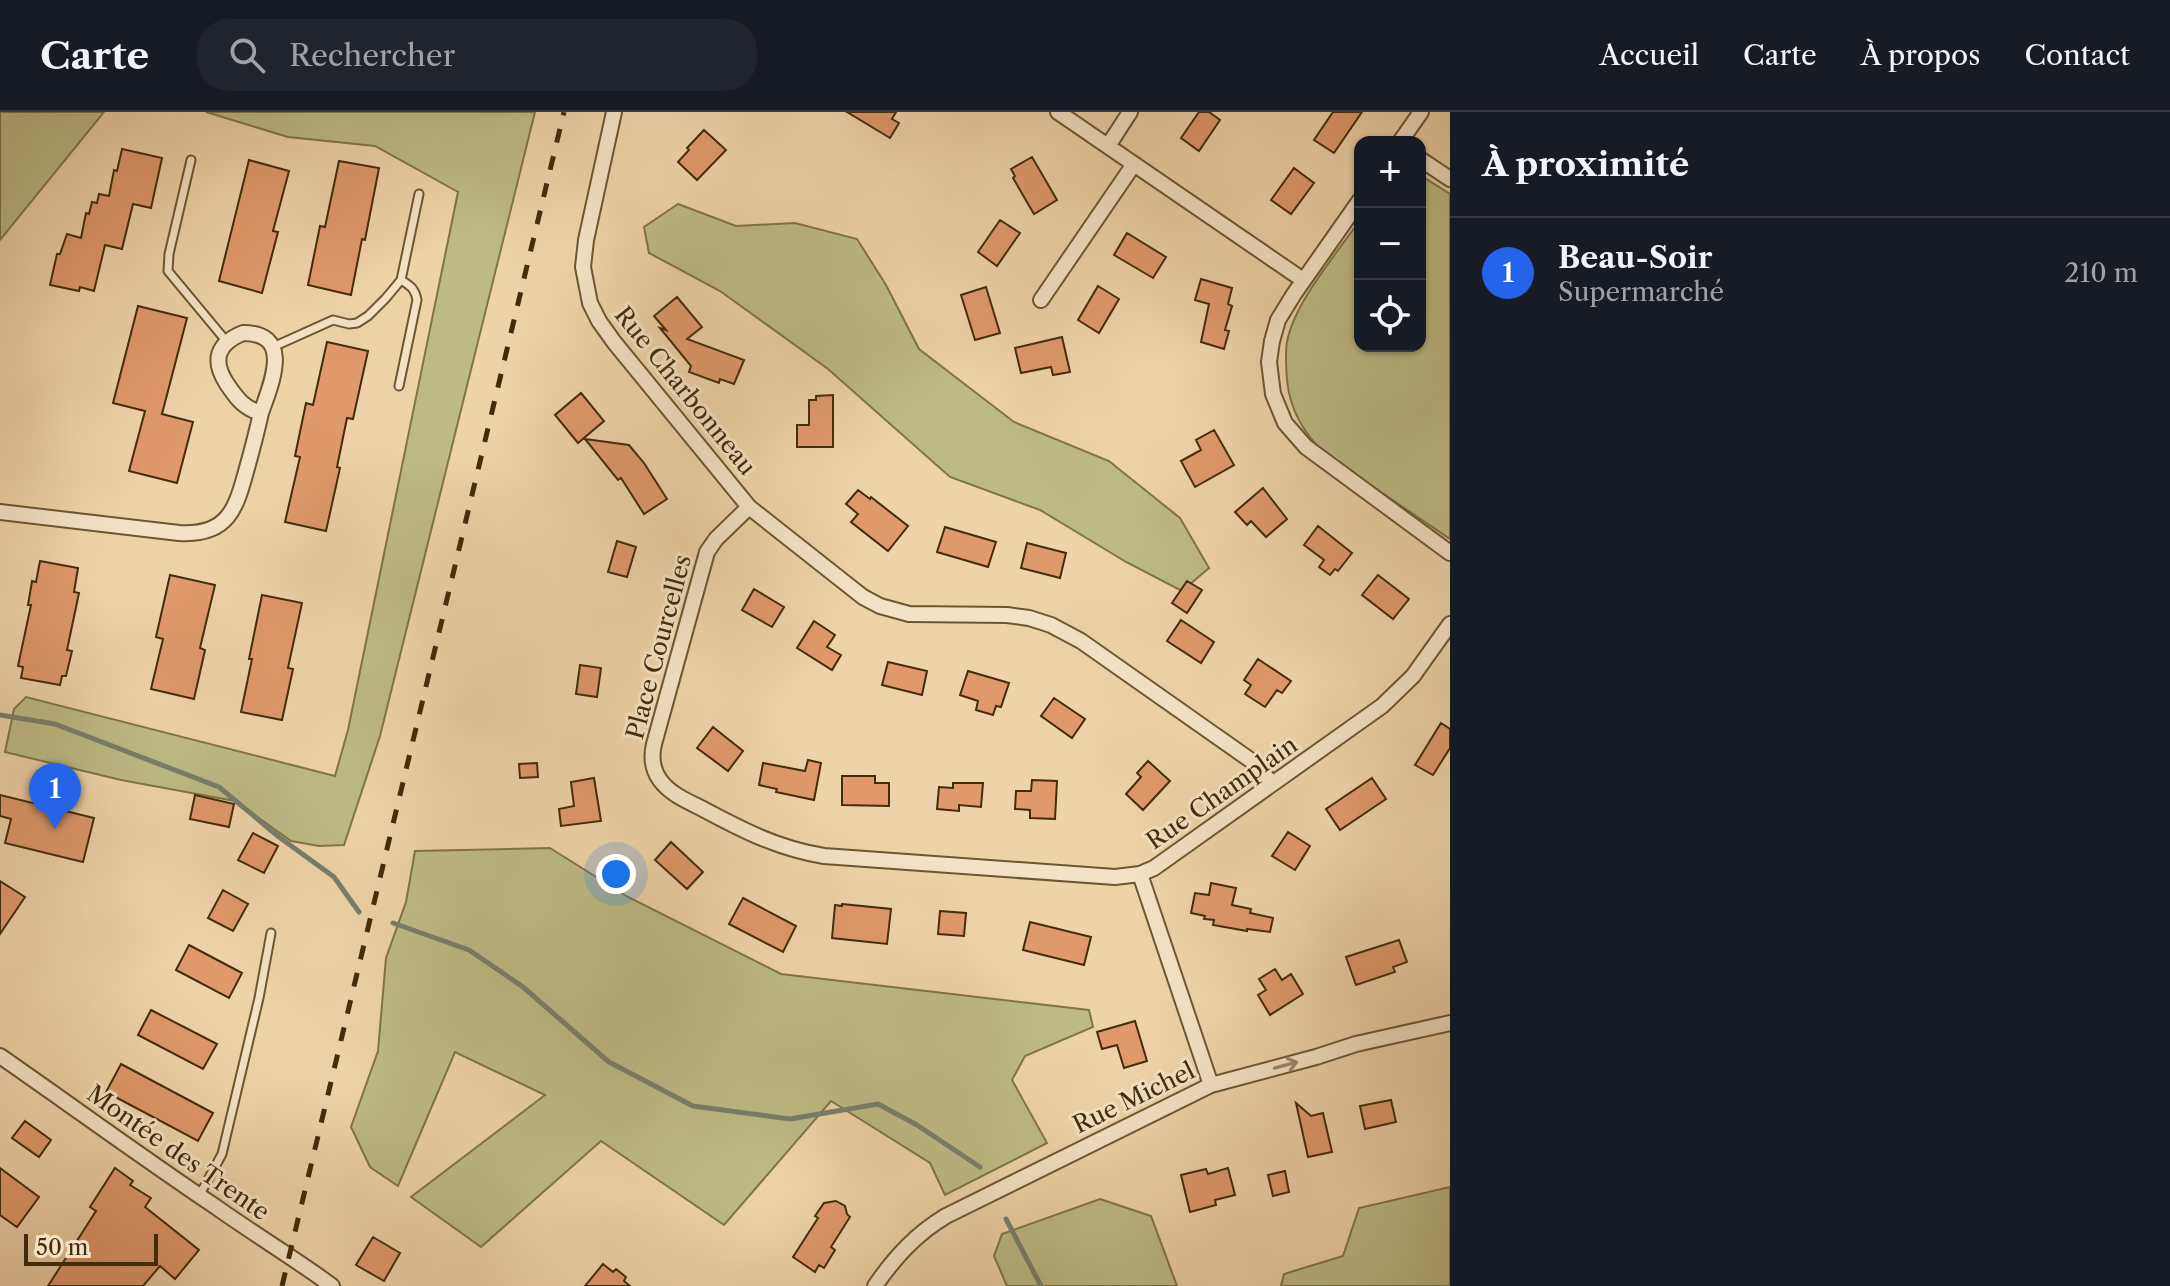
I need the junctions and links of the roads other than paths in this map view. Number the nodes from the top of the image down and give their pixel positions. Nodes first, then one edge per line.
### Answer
1 (614, 112) edge
2 (1058, 112) edge
3 (1130, 112) edge
4 (1421, 112) edge
5 (1404, 136) edge
6 (1108, 146) junction
7 (191, 160) dead end
8 (1426, 163) edge
9 (1134, 164) junction
10 (1450, 179) edge
11 (419, 194) dead end
12 (1354, 208) edge
13 (401, 280) junction
14 (1303, 280) junction
15 (1041, 300) dead end
16 (227, 342) junction
17 (273, 347) junction
18 (399, 386) dead end
19 (261, 413) junction
20 (749, 507) junction
21 (0, 512) edge
22 (1450, 553) edge
23 (1450, 624) edge
24 (1272, 784) junction
25 (1140, 874) junction
26 (271, 933) dead end
27 (1450, 1023) edge
28 (0, 1056) edge
29 (1211, 1085) junction
30 (199, 1196) junction
31 (332, 1286) edge
32 (875, 1286) edge

1 - 20 street, Rue Charbonneau
2 - 6 street
3 - 6 street
4 - 5 street
6 - 9 street
7 - 16 lane
8 - 10 street
9 - 14 street
9 - 15 street
11 - 13 lane
12 - 14 street
13 - 17 lane
13 - 18 lane
14 - 22 street
16 - 17 street
16 - 19 street
17 - 19 street
19 - 21 street
20 - 24 street
20 - 25 street, Place Courcelles
23 - 24 street, Rue Champlain
24 - 25 street, Rue Champlain
25 - 29 street, Rue Champlain
26 - 30 lane
29 -> 27 street, Rue Michel
28 - 30 street, Montée des Trente
29 - 32 street, Rue Michel
30 - 31 street, Montée des Trente

